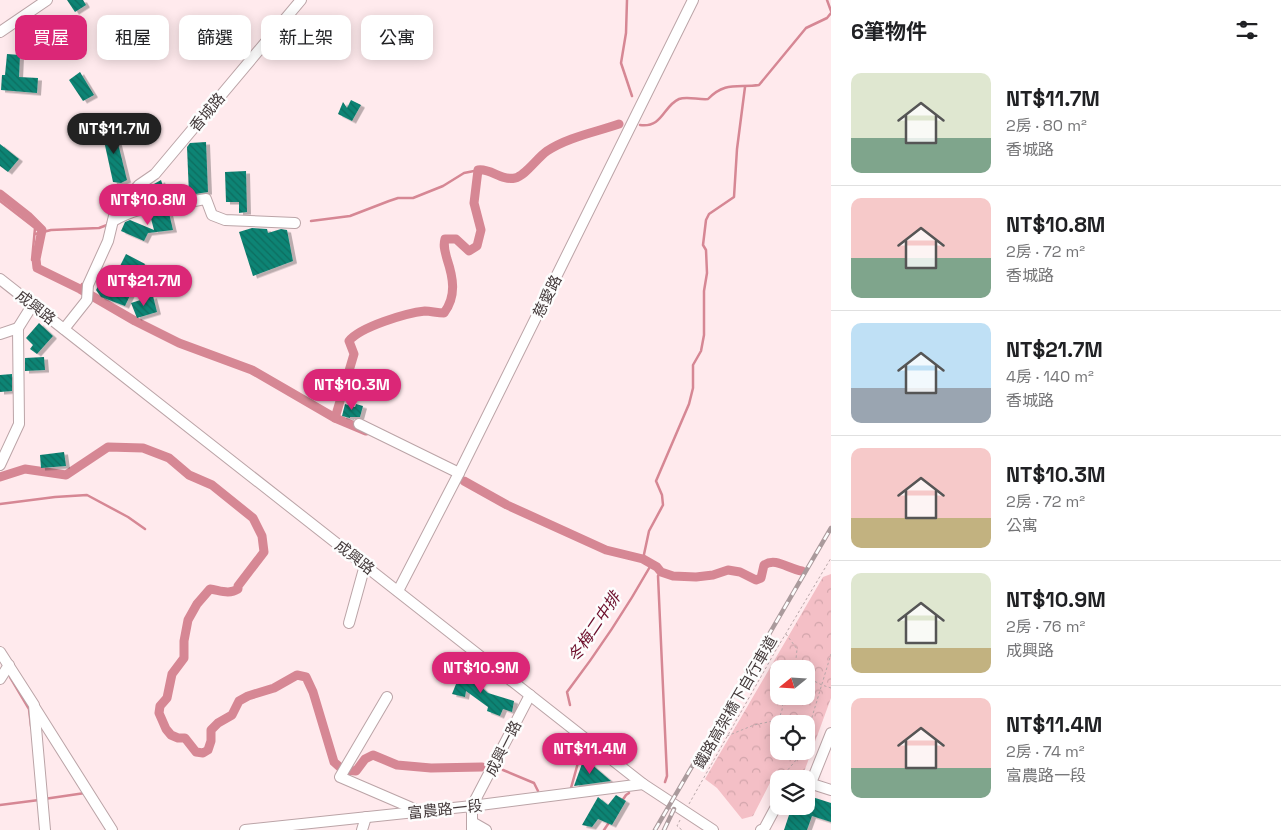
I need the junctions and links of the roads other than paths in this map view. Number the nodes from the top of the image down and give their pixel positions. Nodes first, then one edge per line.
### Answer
1 (47, 0) edge
2 (301, 0) edge
3 (693, 0) edge
4 (0, 32) edge
5 (113, 221) junction
6 (295, 223) dead end
7 (0, 279) edge
8 (32, 304) junction
9 (18, 328) junction
10 (64, 328) junction
11 (0, 334) edge
12 (359, 424) dead end
13 (0, 465) edge
14 (459, 473) junction
15 (365, 565) junction
16 (398, 591) junction
17 (349, 623) dead end
18 (0, 652) edge
19 (8, 665) junction
20 (0, 678) edge
21 (530, 695) junction
22 (387, 697) dead end
23 (34, 705) junction
24 (831, 733) edge
25 (814, 770) edge
26 (644, 784) junction
27 (815, 784) edge
28 (831, 790) edge
29 (472, 806) junction
30 (420, 812) junction
31 (772, 815) edge
32 (366, 817) junction
33 (472, 826) edge
34 (45, 830) edge
35 (112, 830) edge
36 (245, 830) edge
37 (362, 830) edge
38 (486, 830) edge
39 (713, 830) edge
40 (762, 830) edge

1 - 4 street
2 - 5 street, 香城路
3 - 14 street, 慈愛路
5 - 6 street
5 - 10 street, 香城路
7 - 8 street, 成興路
8 - 9 street
8 - 10 street, 成興路
9 - 11 street
9 - 13 street
10 - 15 street, 成興路
12 - 14 street
14 - 16 street, 慈愛路
15 - 16 street, 成興路
15 - 17 street
16 - 21 street, 成興路
18 - 19 street
19 - 20 street
19 - 23 street
21 - 26 street, 成興路
21 - 29 street, 成興一路
22 - 30 street
23 - 34 street
23 - 35 street
24 - 25 street
26 - 29 street, 富農路一段
26 - 39 street, 成興路
27 - 28 street
29 - 30 street, 富農路一段
29 - 33 street, 成興一路
30 - 32 street, 富農路一段
31 - 40 street
32 - 36 street, 富農路一段
32 - 37 street
33 - 38 street

